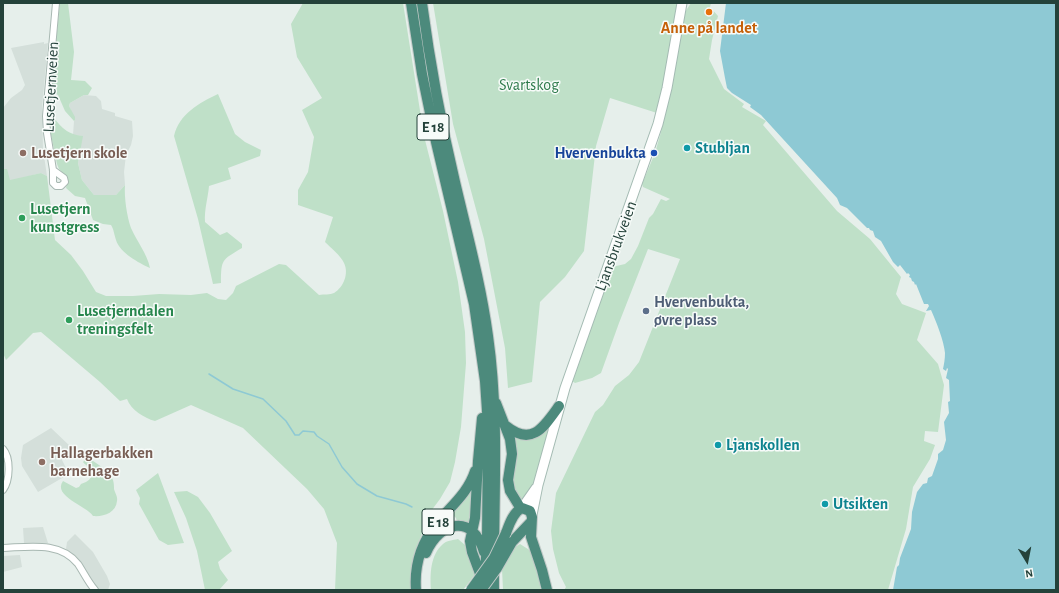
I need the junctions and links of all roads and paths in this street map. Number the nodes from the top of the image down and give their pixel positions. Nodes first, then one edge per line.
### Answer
1 (56, 3) edge
2 (411, 3) edge
3 (422, 3) edge
4 (682, 3) edge
5 (53, 170) dead end
6 (482, 366) junction
7 (494, 398) junction
8 (559, 406) junction
9 (506, 426) junction
10 (3, 449) edge
11 (478, 461) junction
12 (5, 467) edge
13 (538, 485) junction
14 (3, 490) edge
15 (519, 510) junction
16 (530, 521) junction
17 (472, 531) junction
18 (509, 538) junction
19 (3, 548) edge
20 (485, 557) junction
21 (483, 588) edge
22 (95, 590) edge
23 (416, 590) edge
24 (422, 590) edge
25 (471, 590) edge
26 (494, 590) edge
27 (547, 590) edge

1 - 5 street, Lusetjernveien
2 - 6 highway, E 18
3 - 7 highway, E 18
4 - 8 main road, Ljansbrukveien
6 - 11 highway, E 18
6 - 20 highway, E 18
7 - 9 highway, E 18
7 - 26 highway, E 18
8 - 9 highway
8 - 13 main road, Ljansbrukveien
9 - 15 highway, E 18
10 - 12 street
11 - 17 highway, E 18
11 - 23 highway, E 18
12 - 14 street
13 - 15 main road, Ljansbrukveien
13 - 16 main road, Ljansbrukveien
15 - 16 highway, E 18
15 - 16 highway, E 18
15 - 18 highway
16 - 18 highway
16 - 27 highway
17 - 20 highway, E 18
17 - 21 highway, E 18
17 - 24 highway, E 18
18 - 21 highway, bridge
18 - 25 highway, bridge
19 - 22 street
20 - 21 highway, E 18

